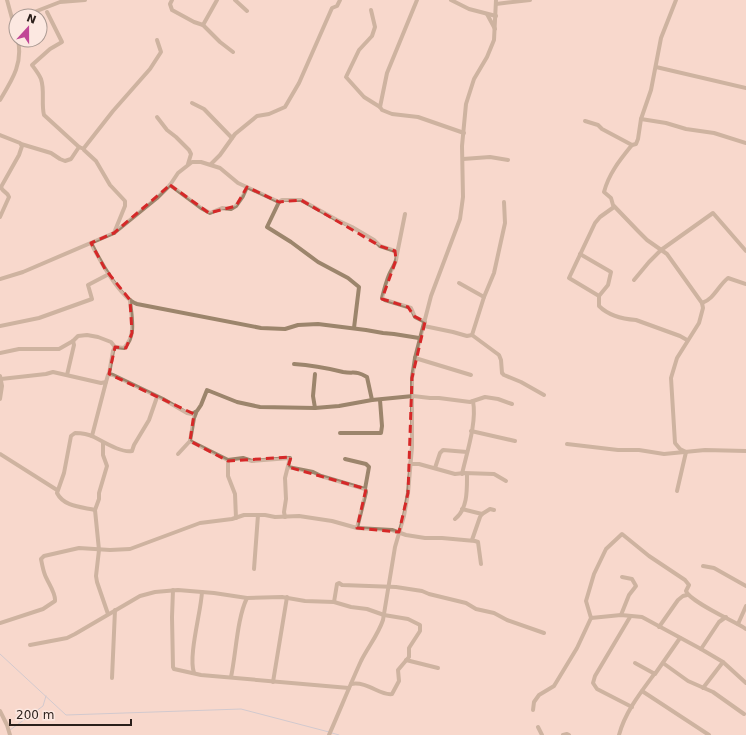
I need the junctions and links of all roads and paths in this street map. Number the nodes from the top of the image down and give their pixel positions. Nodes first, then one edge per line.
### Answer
1 (85, 0) edge
2 (172, 0) edge
3 (217, 0) edge
4 (235, 0) edge
5 (340, 0) edge
6 (417, 0) edge
7 (450, 0) edge
8 (530, 0) edge
9 (676, 0) edge
10 (496, 2) edge
11 (45, 8) edge
12 (371, 10) dead end
13 (247, 11) dead end
14 (48, 14) edge
15 (486, 14) junction
16 (496, 16) junction
17 (203, 25) junction
18 (495, 29) junction
19 (157, 40) dead end
20 (20, 48) edge
21 (233, 52) dead end
22 (656, 67) junction
23 (746, 88) edge
24 (0, 100) edge
25 (192, 103) dead end
26 (380, 107) junction
27 (157, 117) dead end
28 (641, 119) junction
29 (585, 121) dead end
30 (464, 132) junction
31 (0, 135) edge
32 (232, 138) junction
33 (746, 142) edge
34 (22, 144) junction
35 (632, 145) junction
36 (82, 148) junction
37 (463, 159) junction
38 (508, 160) dead end
39 (188, 164) junction
40 (212, 164) junction
41 (170, 185) junction
42 (247, 187) junction
43 (279, 202) junction
44 (504, 202) dead end
45 (614, 206) junction
46 (405, 214) dead end
47 (0, 217) edge
48 (114, 233) junction
49 (91, 243) junction
50 (661, 250) junction
51 (746, 251) edge
52 (397, 254) junction
53 (580, 254) junction
54 (109, 274) junction
55 (0, 279) edge
56 (634, 280) dead end
57 (459, 283) dead end
58 (746, 284) edge
59 (600, 296) junction
60 (484, 297) junction
61 (130, 300) junction
62 (702, 303) junction
63 (424, 324) junction
64 (0, 326) edge
65 (354, 328) junction
66 (472, 334) junction
67 (419, 338) junction
68 (687, 340) junction
69 (73, 341) junction
70 (115, 347) junction
71 (0, 353) edge
72 (415, 358) junction
73 (294, 364) dead end
74 (109, 374) junction
75 (315, 374) dead end
76 (471, 375) dead end
77 (67, 376) junction
78 (0, 377) edge
79 (106, 382) junction
80 (544, 395) dead end
81 (412, 396) junction
82 (157, 397) junction
83 (0, 398) edge
84 (372, 400) junction
85 (380, 400) junction
86 (473, 401) junction
87 (512, 404) dead end
88 (315, 408) junction
89 (196, 413) junction
90 (471, 431) junction
91 (340, 433) dead end
92 (92, 436) junction
93 (515, 441) dead end
94 (103, 442) junction
95 (190, 442) junction
96 (567, 444) dead end
97 (746, 451) edge
98 (467, 452) junction
99 (686, 452) junction
100 (0, 454) edge
101 (178, 454) dead end
102 (345, 459) dead end
103 (228, 460) junction
104 (411, 464) junction
105 (288, 467) junction
106 (435, 468) junction
107 (462, 474) junction
108 (467, 474) junction
109 (506, 481) dead end
110 (365, 489) junction
111 (57, 490) junction
112 (677, 491) dead end
113 (462, 509) junction
114 (95, 510) junction
115 (494, 510) dead end
116 (482, 514) junction
117 (258, 515) junction
118 (285, 516) junction
119 (236, 518) junction
120 (455, 519) dead end
121 (357, 528) junction
122 (399, 532) junction
123 (472, 540) junction
124 (99, 550) junction
125 (481, 564) dead end
126 (703, 566) dead end
127 (254, 570) dead end
128 (622, 577) dead end
129 (746, 586) edge
130 (388, 587) junction
131 (173, 590) junction
132 (202, 592) junction
133 (687, 595) junction
134 (287, 597) junction
135 (247, 598) junction
136 (334, 602) junction
137 (746, 606) edge
138 (115, 610) junction
139 (108, 614) junction
140 (384, 615) junction
141 (621, 615) junction
142 (630, 617) junction
143 (726, 617) junction
144 (590, 618) junction
145 (0, 623) edge
146 (738, 624) junction
147 (659, 627) junction
148 (746, 629) edge
149 (544, 633) dead end
150 (680, 638) junction
151 (30, 645) dead end
152 (701, 649) junction
153 (406, 660) junction
154 (722, 662) junction
155 (635, 663) dead end
156 (663, 663) junction
157 (438, 668) dead end
158 (194, 673) junction
159 (655, 673) junction
160 (112, 678) dead end
161 (231, 678) junction
162 (273, 682) junction
163 (746, 683) edge
164 (350, 686) junction
165 (703, 688) junction
166 (642, 691) junction
167 (632, 707) junction
168 (533, 710) dead end
169 (0, 711) edge
170 (744, 714) dead end
171 (538, 727) dead end
172 (10, 735) edge
173 (329, 735) edge
174 (542, 735) edge
175 (564, 735) edge
176 (569, 735) edge
177 (619, 735) edge
178 (709, 735) edge

1 - 11 street
2 - 17 street
3 - 17 street
4 - 13 street
5 - 32 street
6 - 26 street
7 - 15 street
8 - 10 street
9 - 22 street
10 - 16 street
12 - 26 street
14 - 36 street
15 - 16 street
15 - 18 street
16 - 18 street
17 - 21 street
18 - 30 street
19 - 36 street
20 - 24 street
22 - 23 street
22 - 28 street
25 - 32 street
26 - 30 street
27 - 39 street
28 - 33 street
28 - 35 street
29 - 35 street
30 - 37 street
31 - 34 street
32 - 40 street
34 - 36 street
34 - 47 street
35 - 45 street
36 - 48 street
37 - 38 street
37 - 63 street
39 - 40 street
39 - 41 street
40 - 42 street
41 - 42 street
41 - 48 street
42 - 43 street
43 - 52 street
43 - 65 street
44 - 60 street
45 - 50 street
45 - 53 street
46 - 52 street
48 - 49 street
49 - 54 street
49 - 55 street
50 - 51 street
50 - 56 street
50 - 62 street
52 - 63 street
53 - 59 street
53 - 59 street
54 - 61 street
54 - 64 street
57 - 60 street
58 - 62 street
59 - 68 street
60 - 66 street
61 - 65 street
61 - 70 street
62 - 68 street
63 - 66 street
63 - 67 street
65 - 67 street
66 - 80 street
67 - 72 street
68 - 99 street
69 - 70 street
69 - 71 street
69 - 77 street
70 - 74 street
72 - 76 street
72 - 81 street
73 - 84 street
74 - 79 street
74 - 82 street
75 - 88 street
77 - 78 street
77 - 79 street
78 - 83 street
79 - 92 street
81 - 85 street
81 - 86 street
81 - 104 street
82 - 89 street
82 - 94 street
84 - 85 street
84 - 88 street
85 - 91 street
86 - 87 street
86 - 90 street
88 - 89 street
89 - 95 street
90 - 93 street
90 - 98 street
92 - 94 street
92 - 111 street
94 - 114 street
95 - 101 street
95 - 103 street
96 - 99 street
97 - 99 street
98 - 106 street
98 - 107 street
99 - 112 street
100 - 111 street
102 - 110 street
103 - 105 street
103 - 119 street
104 - 106 street
104 - 122 street
105 - 110 street
105 - 118 street
106 - 107 street
107 - 108 street
108 - 109 street
108 - 113 street
110 - 121 street
111 - 114 street
113 - 116 street
113 - 120 street
114 - 124 street
115 - 116 street
116 - 123 street
117 - 118 street
117 - 119 street
117 - 127 street
118 - 121 street
119 - 124 street
121 - 122 street
122 - 123 street
122 - 130 street
123 - 125 street
124 - 139 street
124 - 145 street
126 - 129 street
128 - 141 street
130 - 136 street
130 - 140 street
130 - 149 street
131 - 132 street
131 - 138 street
131 - 158 street
132 - 135 street
132 - 158 street
133 - 143 street
133 - 144 street
133 - 147 street
134 - 135 street
134 - 136 street
134 - 162 street
135 - 161 street
136 - 140 street
137 - 146 street
138 - 139 street
138 - 160 street
139 - 151 street
140 - 153 street
140 - 164 street
141 - 142 street
141 - 144 street
142 - 147 street
142 - 167 street
143 - 146 street
143 - 152 street
144 - 168 street
146 - 148 street
147 - 150 street
150 - 152 street
150 - 156 street
152 - 154 street
153 - 157 street
153 - 164 street
154 - 163 street
154 - 165 street
155 - 159 street
156 - 159 street
156 - 165 street
158 - 161 street
159 - 166 street
161 - 162 street
162 - 164 street
164 - 173 street
165 - 170 street
166 - 167 street
166 - 178 street
167 - 177 street
169 - 172 street
171 - 174 street
175 - 176 street

